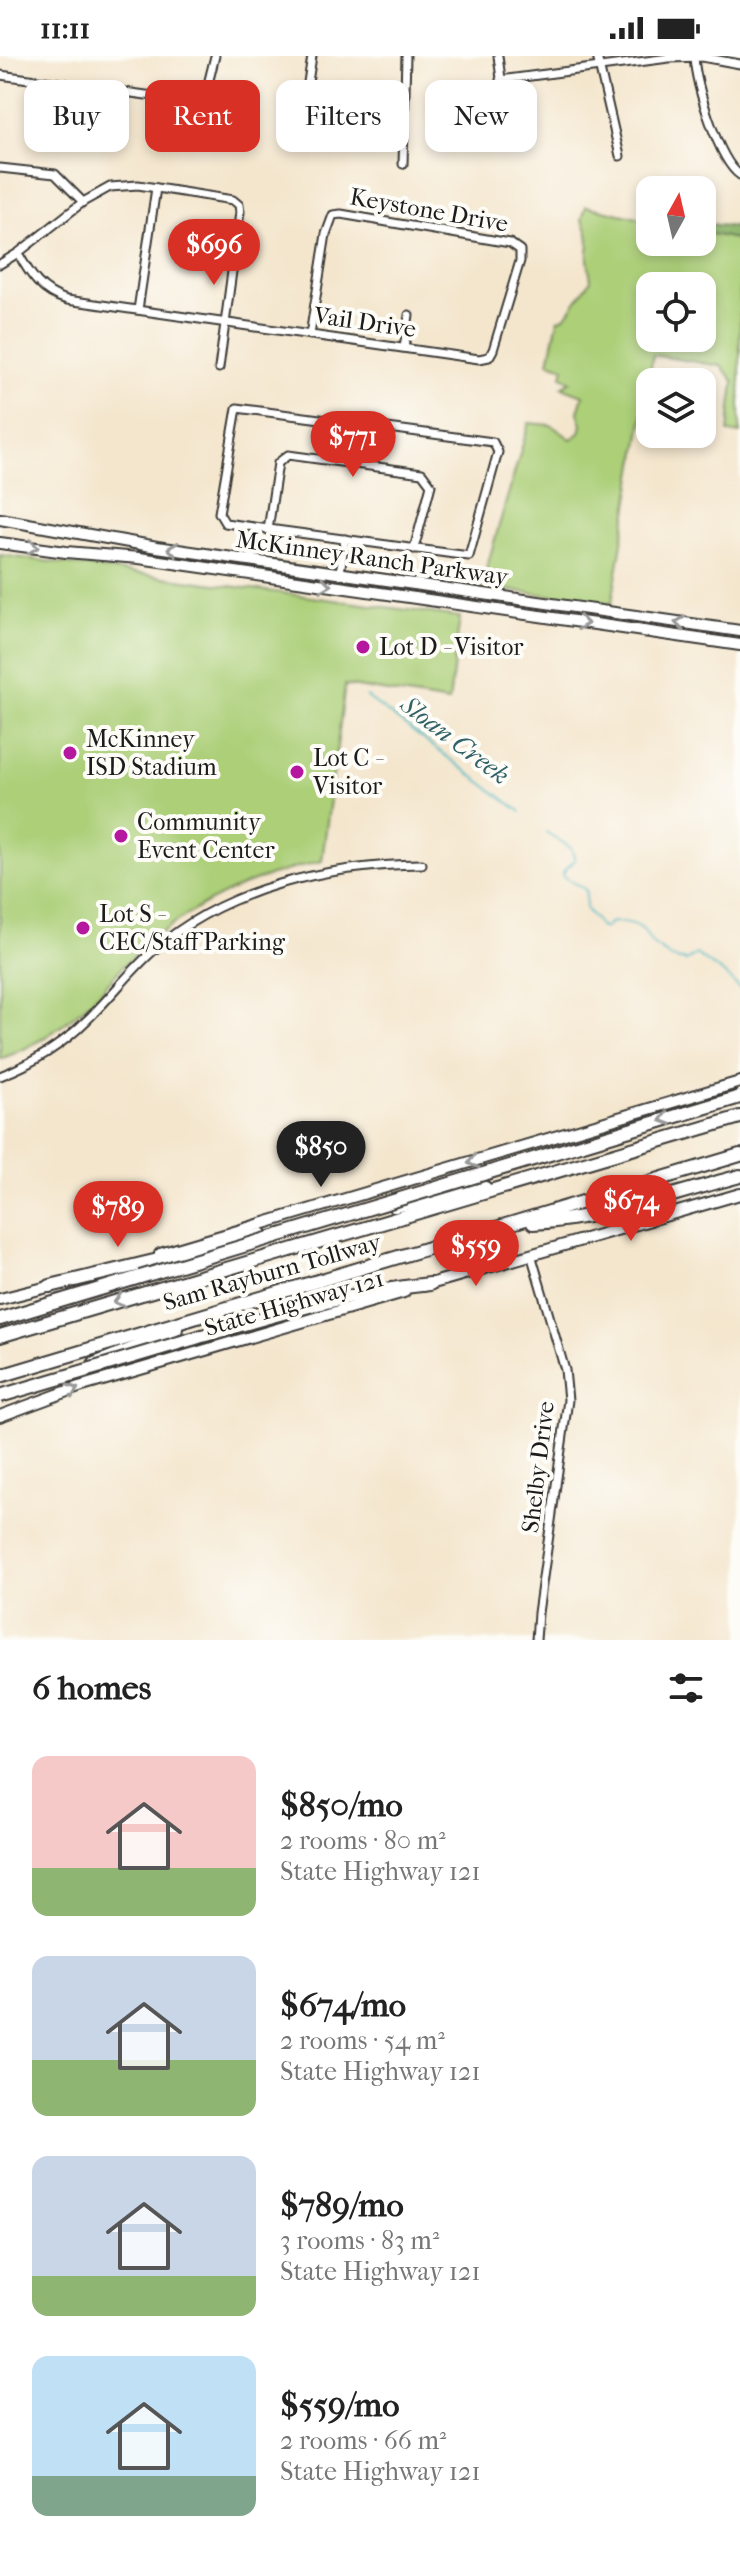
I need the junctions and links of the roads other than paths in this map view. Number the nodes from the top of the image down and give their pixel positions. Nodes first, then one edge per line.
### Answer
1 (215, 56) edge
2 (312, 56) edge
3 (406, 56) edge
4 (498, 56) edge
5 (597, 56) edge
6 (694, 57) edge
7 (740, 64) edge
8 (598, 66) junction
9 (0, 75) edge
10 (308, 80) edge
11 (500, 80) joint
12 (620, 156) dead end
13 (403, 164) dead end
14 (0, 168) edge
15 (740, 175) edge
16 (156, 188) junction
17 (83, 202) junction
18 (18, 253) junction
19 (0, 264) edge
20 (138, 310) junction
21 (409, 315) dead end
22 (225, 322) junction
23 (310, 335) junction
24 (404, 348) junction
25 (489, 357) joint
26 (219, 368) dead end
27 (0, 519) edge
28 (256, 528) junction
29 (69, 530) junction
30 (268, 530) junction
31 (345, 539) junction
32 (0, 543) edge
33 (414, 549) junction
34 (66, 552) junction
35 (251, 560) junction
36 (249, 573) junction
37 (340, 573) junction
38 (740, 631) edge
39 (740, 645) edge
40 (422, 864) dead end
41 (0, 1076) edge
42 (740, 1082) edge
43 (740, 1097) edge
44 (740, 1117) edge
45 (740, 1155) edge
46 (740, 1176) edge
47 (516, 1184) junction
48 (740, 1194) edge
49 (514, 1223) junction
50 (531, 1254) junction
51 (430, 1284) junction
52 (50, 1286) junction
53 (0, 1299) edge
54 (0, 1319) edge
55 (192, 1319) junction
56 (0, 1336) edge
57 (0, 1376) edge
58 (0, 1399) edge
59 (0, 1416) edge
60 (536, 1640) edge

1 - 9 street
2 - 10 street
3 - 13 street
4 - 11 street
5 - 8 street
6 - 7 street
6 - 8 street
6 - 15 street
8 - 11 street
8 - 12 street
14 - 17 street
16 - 17 street
16 - 20 street
16 - 22 street
17 - 18 street
18 - 19 street
18 - 20 street, Vail Drive
20 - 22 street, Vail Drive
21 - 24 street
22 - 23 street, Vail Drive
22 - 26 street
23 - 24 street, Vail Drive
23 - 25 street, Keystone Drive
24 - 25 street, Vail Drive
27 - 29 main road, McKinney Ranch Parkway
28 - 30 street
28 - 33 street
28 - 35 street
29 - 34 main road
35 -> 29 main road, McKinney Ranch Parkway
30 - 31 street
30 - 33 street
31 - 33 street
31 - 37 street
32 -> 34 main road, McKinney Ranch Parkway
34 - 36 main road, McKinney Ranch Parkway
35 - 36 main road
35 - 37 main road, McKinney Ranch Parkway
36 -> 39 main road, McKinney Ranch Parkway
38 -> 37 main road, McKinney Ranch Parkway
40 - 41 street
42 -> 52 main road
43 -> 54 highway, bridge
44 - 47 highway, Sam Rayburn Tollway
45 - 49 highway, Sam Rayburn Tollway
46 - 49 highway
47 - 52 highway
47 -> 56 highway, Sam Rayburn Tollway
48 - 50 main road, State Highway 121
49 - 55 highway, Sam Rayburn Tollway
50 - 51 main road, State Highway 121
50 - 60 street, Shelby Drive
51 - 58 highway, bridge
59 -> 51 main road, State Highway 121
52 - 53 main road
55 - 57 highway, Sam Rayburn Tollway
55 - 58 highway

